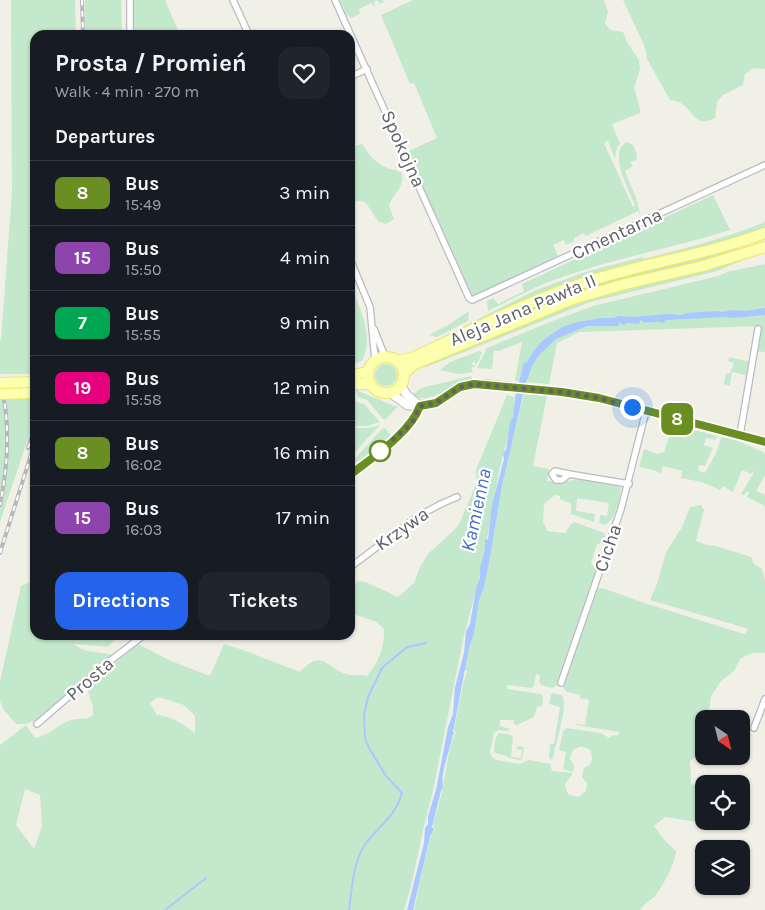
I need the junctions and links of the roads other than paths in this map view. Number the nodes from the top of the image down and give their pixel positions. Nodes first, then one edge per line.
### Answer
1 (130, 0) edge
2 (233, 0) edge
3 (335, 0) edge
4 (130, 30) edge
5 (247, 30) edge
6 (349, 30) edge
7 (355, 44) edge
8 (367, 70) junction
9 (355, 75) edge
10 (765, 165) edge
11 (765, 233) edge
12 (765, 246) edge
13 (355, 271) edge
14 (470, 299) joint
15 (372, 322) junction
16 (758, 329) dead end
17 (385, 357) junction
18 (375, 360) junction
19 (398, 361) junction
20 (367, 372) junction
21 (404, 373) junction
22 (355, 375) edge
23 (30, 382) edge
24 (0, 383) edge
25 (355, 384) edge
26 (370, 384) junction
27 (401, 385) junction
28 (389, 392) junction
29 (30, 393) edge
30 (0, 394) edge
31 (420, 406) junction
32 (646, 411) junction
33 (740, 435) junction
34 (765, 442) edge
35 (355, 471) edge
36 (569, 474) dead end
37 (629, 484) junction
38 (457, 497) dead end
39 (355, 563) edge
40 (137, 640) edge
41 (561, 683) dead end
42 (765, 699) edge
43 (36, 724) dead end
44 (754, 728) dead end

1 - 4 street
2 - 5 street
3 - 6 street, Spokojna
7 - 8 street, Spokojna
8 - 9 street
8 - 14 street, Spokojna
10 - 14 street, Cmentarna
11 - 19 main road, Aleja Jana Pawła II
12 - 21 main road, Aleja Jana Pawła II
13 - 15 street
15 - 17 street
15 - 18 street
16 - 33 street
17 - 18 main road
17 - 19 main road
18 - 20 main road
19 - 21 main road
20 - 22 main road
20 - 26 main road
21 - 27 main road
23 - 24 main road, bridge
25 - 26 main road
26 - 28 main road
27 - 28 main road
27 - 31 street
28 - 31 street
29 - 30 main road, bridge
31 - 32 street
31 - 35 street
32 - 33 street
32 - 37 street, Cicha
33 - 34 street
36 - 37 street
37 - 41 street, Cicha
38 - 39 street, Krzywa
40 - 43 street, Prosta
42 - 44 street

